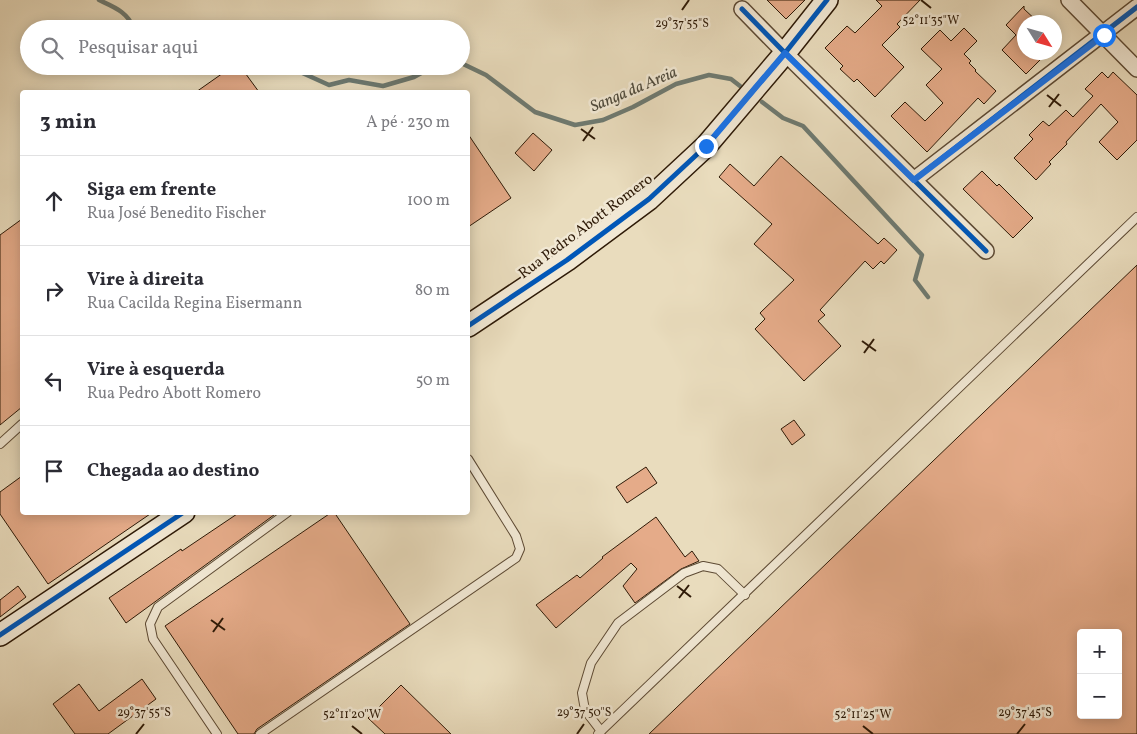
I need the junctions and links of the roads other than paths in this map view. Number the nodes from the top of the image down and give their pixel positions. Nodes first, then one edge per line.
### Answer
1 (827, 0) edge
2 (1069, 0) edge
3 (1137, 7) edge
4 (742, 9) dead end
5 (1104, 35) junction
6 (785, 53) junction
7 (1137, 68) edge
8 (914, 180) junction
9 (1137, 217) edge
10 (986, 251) dead end
11 (470, 325) edge
12 (20, 426) edge
13 (0, 444) edge
14 (470, 462) edge
15 (179, 515) edge
16 (284, 515) edge
17 (744, 594) junction
18 (0, 635) edge
19 (600, 732) edge
20 (217, 734) edge
21 (260, 734) edge

1 - 6 street, Rua Pedro Abott Romero
2 - 5 street
3 - 5 street
4 - 6 street
5 - 7 street
5 - 8 street
6 - 8 street
6 - 11 street, Rua Pedro Abott Romero
8 - 10 street
9 - 17 lane
12 - 13 lane
14 - 21 lane
15 - 18 street
16 - 20 lane
17 - 19 lane
17 - 19 lane

